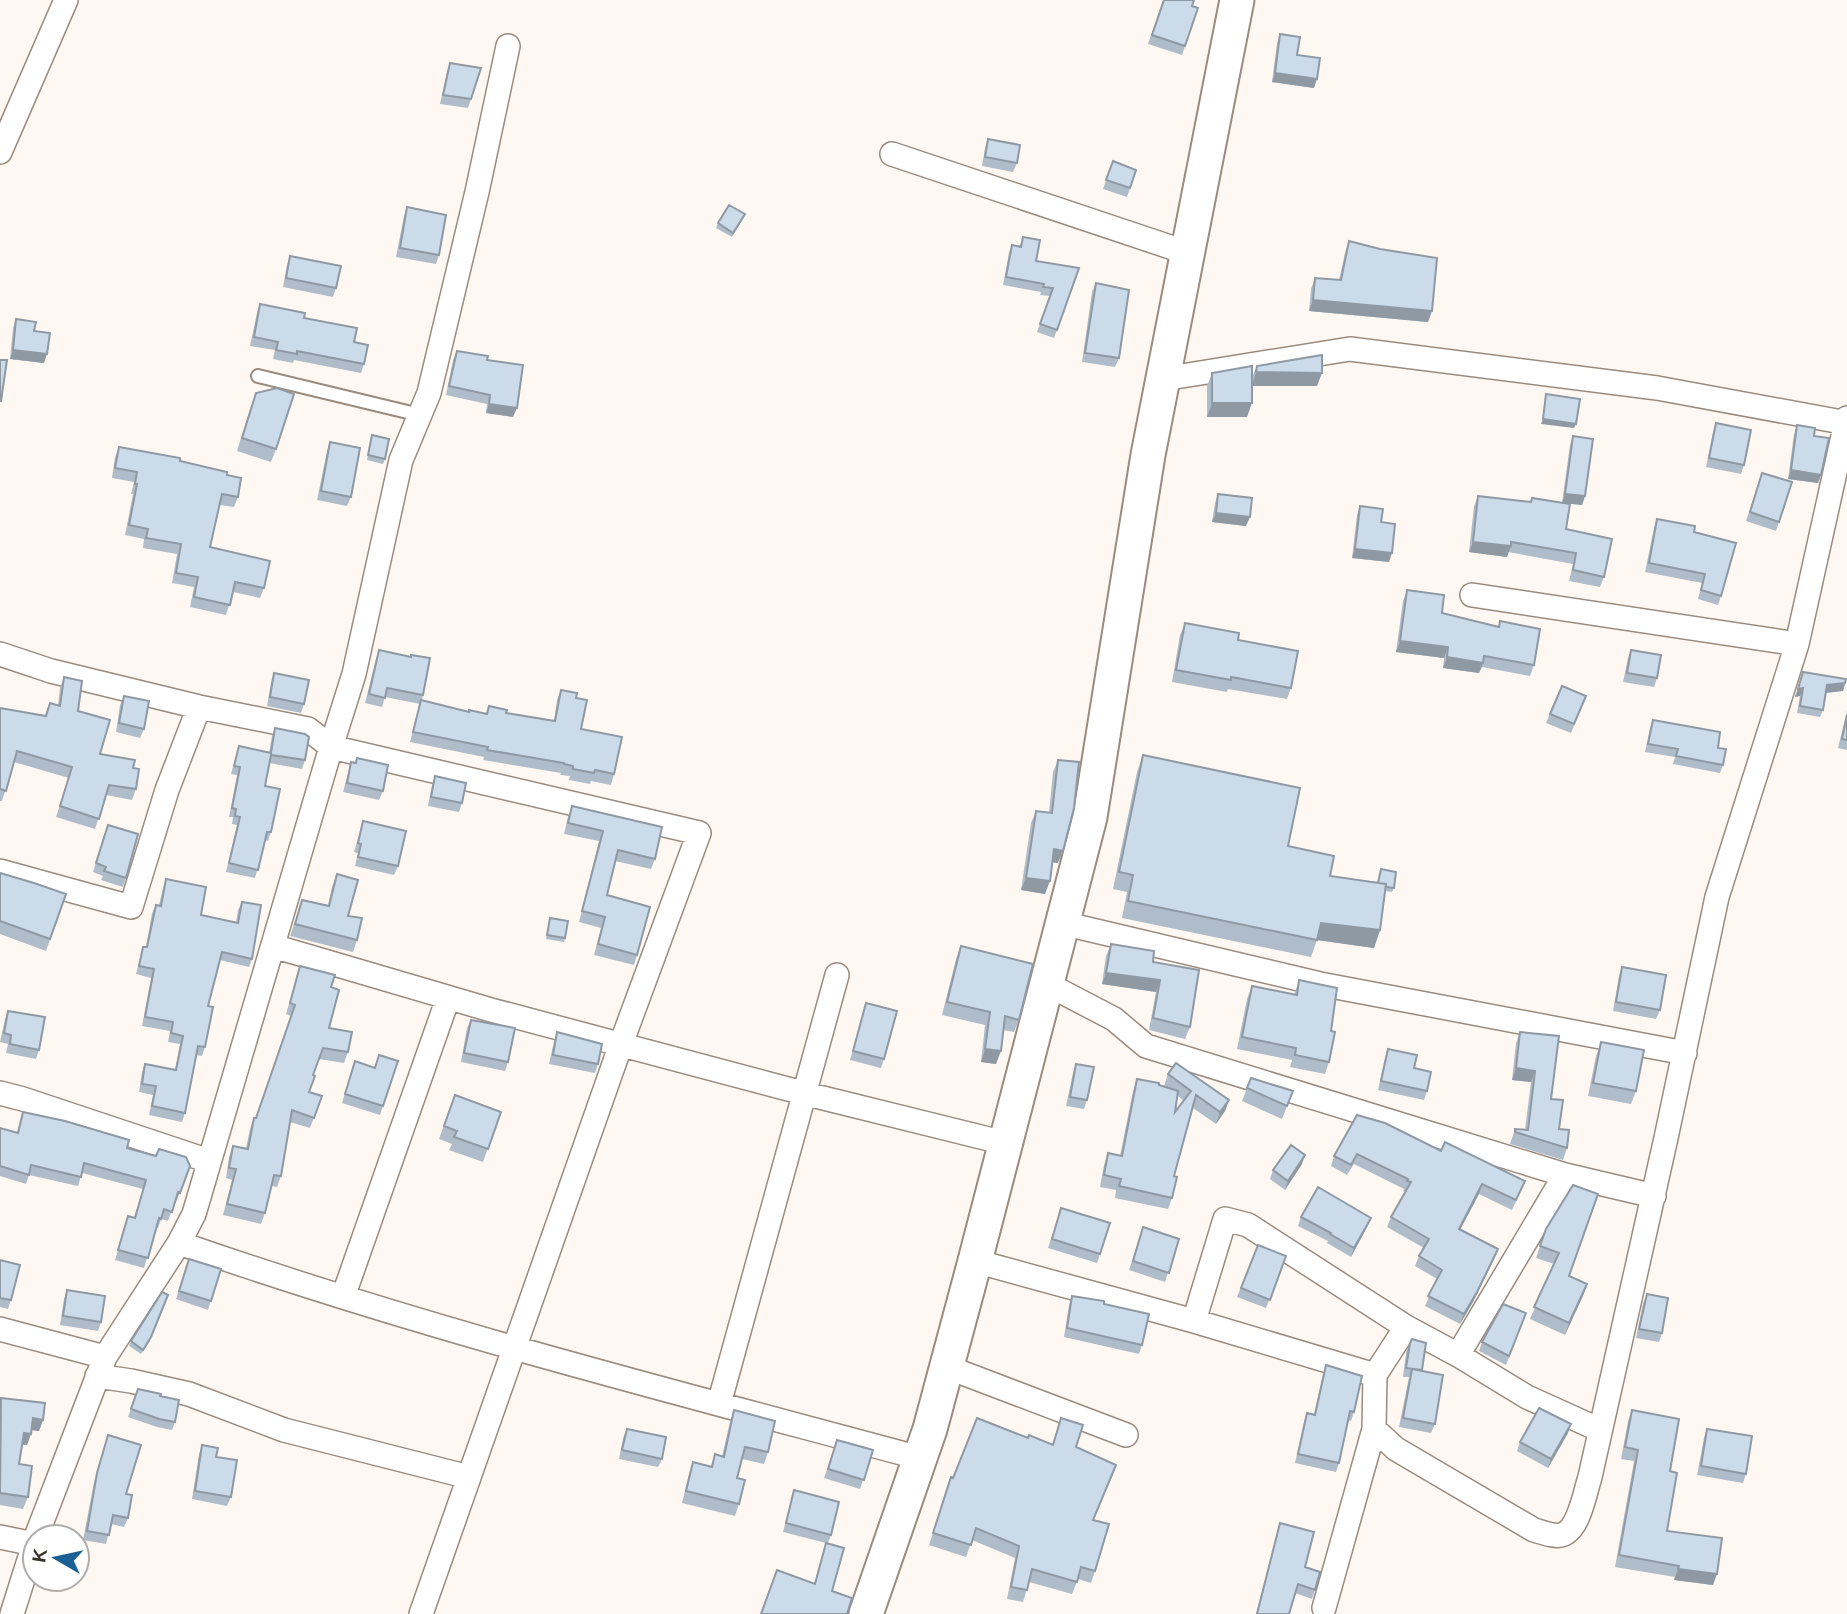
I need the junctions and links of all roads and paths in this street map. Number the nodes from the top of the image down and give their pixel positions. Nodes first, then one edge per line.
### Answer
1 (66, 0) edge
2 (1237, 0) edge
3 (508, 46) dead end
4 (0, 152) edge
5 (892, 155) dead end
6 (1188, 253) junction
7 (258, 376) dead end
8 (1163, 379) junction
9 (420, 415) junction
10 (1846, 421) edge
11 (1472, 595) dead end
12 (1797, 644) junction
13 (0, 654) edge
14 (199, 707) junction
15 (331, 747) junction
16 (0, 871) edge
17 (1062, 923) junction
18 (274, 946) junction
19 (837, 975) dead end
20 (1047, 984) junction
21 (448, 998) junction
22 (621, 1044) junction
23 (1685, 1053) junction
24 (0, 1093) edge
25 (803, 1093) junction
26 (1005, 1143) junction
27 (209, 1161) junction
28 (1565, 1175) junction
29 (1654, 1196) junction
30 (179, 1243) junction
31 (975, 1261) junction
32 (343, 1297) junction
33 (1194, 1321) junction
34 (1406, 1327) junction
35 (0, 1329) edge
36 (513, 1349) junction
37 (1458, 1355) junction
38 (101, 1366) junction
39 (947, 1367) junction
40 (1375, 1375) junction
41 (719, 1404) junction
42 (1374, 1429) junction
43 (1600, 1430) junction
44 (1126, 1435) dead end
45 (919, 1458) junction
46 (469, 1477) junction
47 (42, 1523) edge
48 (0, 1537) edge
49 (21, 1539) edge
50 (21, 1585) edge
51 (1324, 1608) dead end
52 (12, 1614) edge
53 (421, 1614) edge
54 (866, 1614) edge

1 - 4 street
2 - 6 street
3 - 9 street
5 - 6 street
6 - 8 street
7 - 9 lane
8 - 10 street
8 - 17 street
9 - 15 street
10 - 12 street
11 - 12 street
12 - 23 street
13 - 14 street
14 - 15 street
14 - 16 street
15 - 18 street
15 - 22 street
17 - 20 street
17 - 23 street
18 - 21 street
18 - 27 street
19 - 25 street
20 - 26 street
20 - 28 street
21 - 22 street
21 - 32 street
22 - 25 street
22 - 36 street
23 - 29 street
24 - 27 street
25 - 26 street
25 - 41 street
26 - 31 street
27 - 30 street
28 - 29 street
28 - 37 street
29 - 43 street
30 - 32 street
30 - 38 street
31 - 33 street
31 - 39 street
32 - 36 street
33 - 34 street
33 - 40 street
34 - 37 street
34 - 40 street
35 - 38 street
36 - 41 street
36 - 46 street
37 - 43 street
38 - 46 street
38 - 47 street
39 - 44 street
39 - 45 street
40 - 42 street
41 - 45 street
42 - 43 street
42 - 51 street
45 - 54 street
46 - 53 street
48 - 49 street
50 - 52 street

